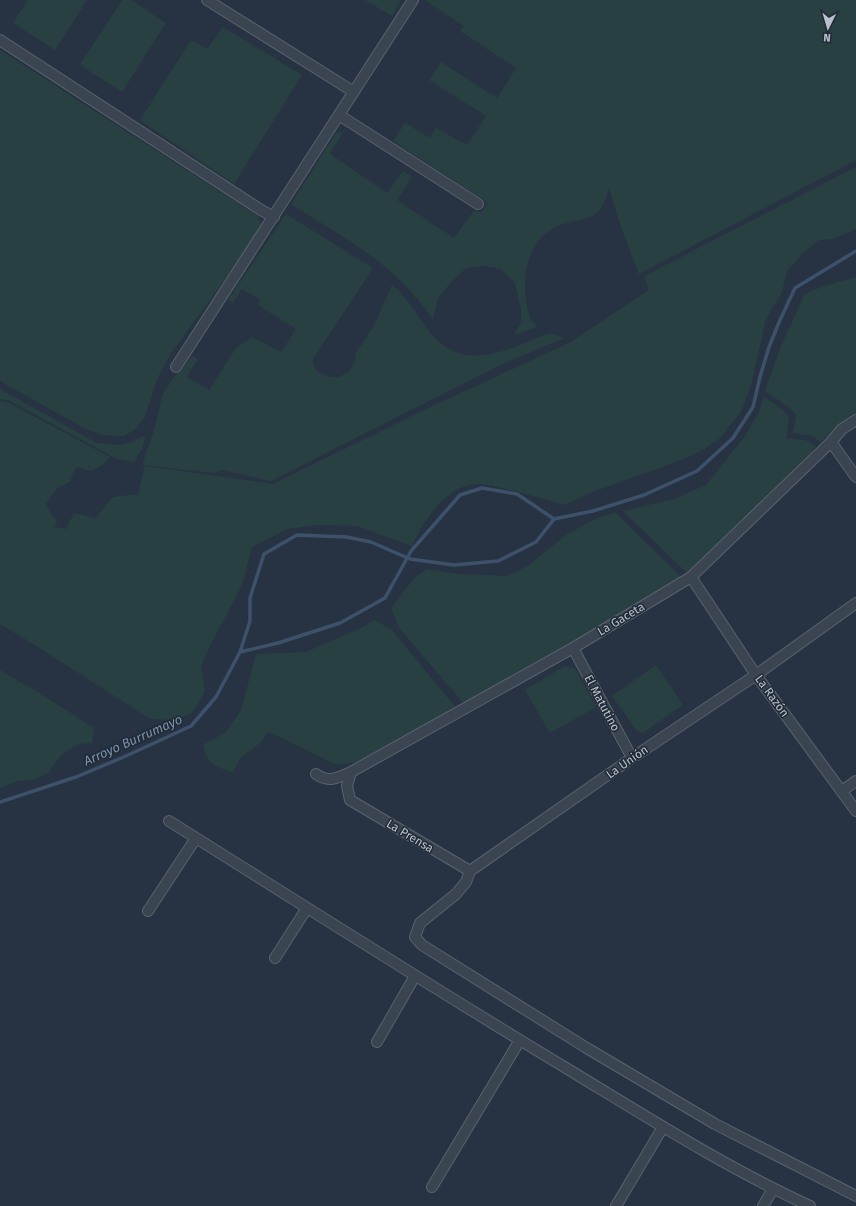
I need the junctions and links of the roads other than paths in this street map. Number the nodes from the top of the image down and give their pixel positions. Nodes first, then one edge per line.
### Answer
1 (207, 0) edge
2 (413, 0) edge
3 (0, 40) edge
4 (354, 92) junction
5 (339, 115) junction
6 (478, 204) dead end
7 (274, 217) junction
8 (176, 367) dead end
9 (856, 420) edge
10 (831, 442) junction
11 (856, 477) edge
12 (691, 577) junction
13 (856, 603) edge
14 (573, 648) junction
15 (756, 674) junction
16 (632, 758) junction
17 (351, 772) junction
18 (316, 774) dead end
19 (856, 781) edge
20 (842, 791) junction
21 (856, 811) edge
22 (169, 821) dead end
23 (196, 838) junction
24 (470, 871) junction
25 (307, 908) junction
26 (148, 912) dead end
27 (275, 958) dead end
28 (415, 976) junction
29 (520, 1040) junction
30 (377, 1042) dead end
31 (663, 1127) junction
32 (432, 1186) dead end
33 (773, 1189) junction
34 (856, 1196) edge
35 (616, 1206) edge
36 (763, 1206) edge
37 (810, 1206) edge

1 - 4 street
2 - 4 street
3 - 7 street
4 - 5 street
5 - 6 street
5 - 7 street
7 - 8 street
9 - 10 street, La Gaceta
10 - 11 street
10 - 12 street, La Gaceta
12 - 14 street, La Gaceta
12 - 15 street, La Razón
13 - 15 street, La Unión
14 - 16 street, El Matutino
14 - 17 street, La Gaceta
15 - 16 street, La Unión
15 - 20 street, La Razón
16 - 24 street, La Unión
17 - 18 street, La Gaceta
17 - 24 street, La Prensa
19 - 20 street
20 - 21 street, La Razón
22 - 23 street
23 - 25 street
23 - 26 street
24 - 34 street, La Unión
25 - 27 street
25 - 28 street
28 - 29 street
28 - 30 street
29 - 31 street
29 - 32 street
31 - 33 street
31 - 35 street
33 - 36 street
33 - 37 street

